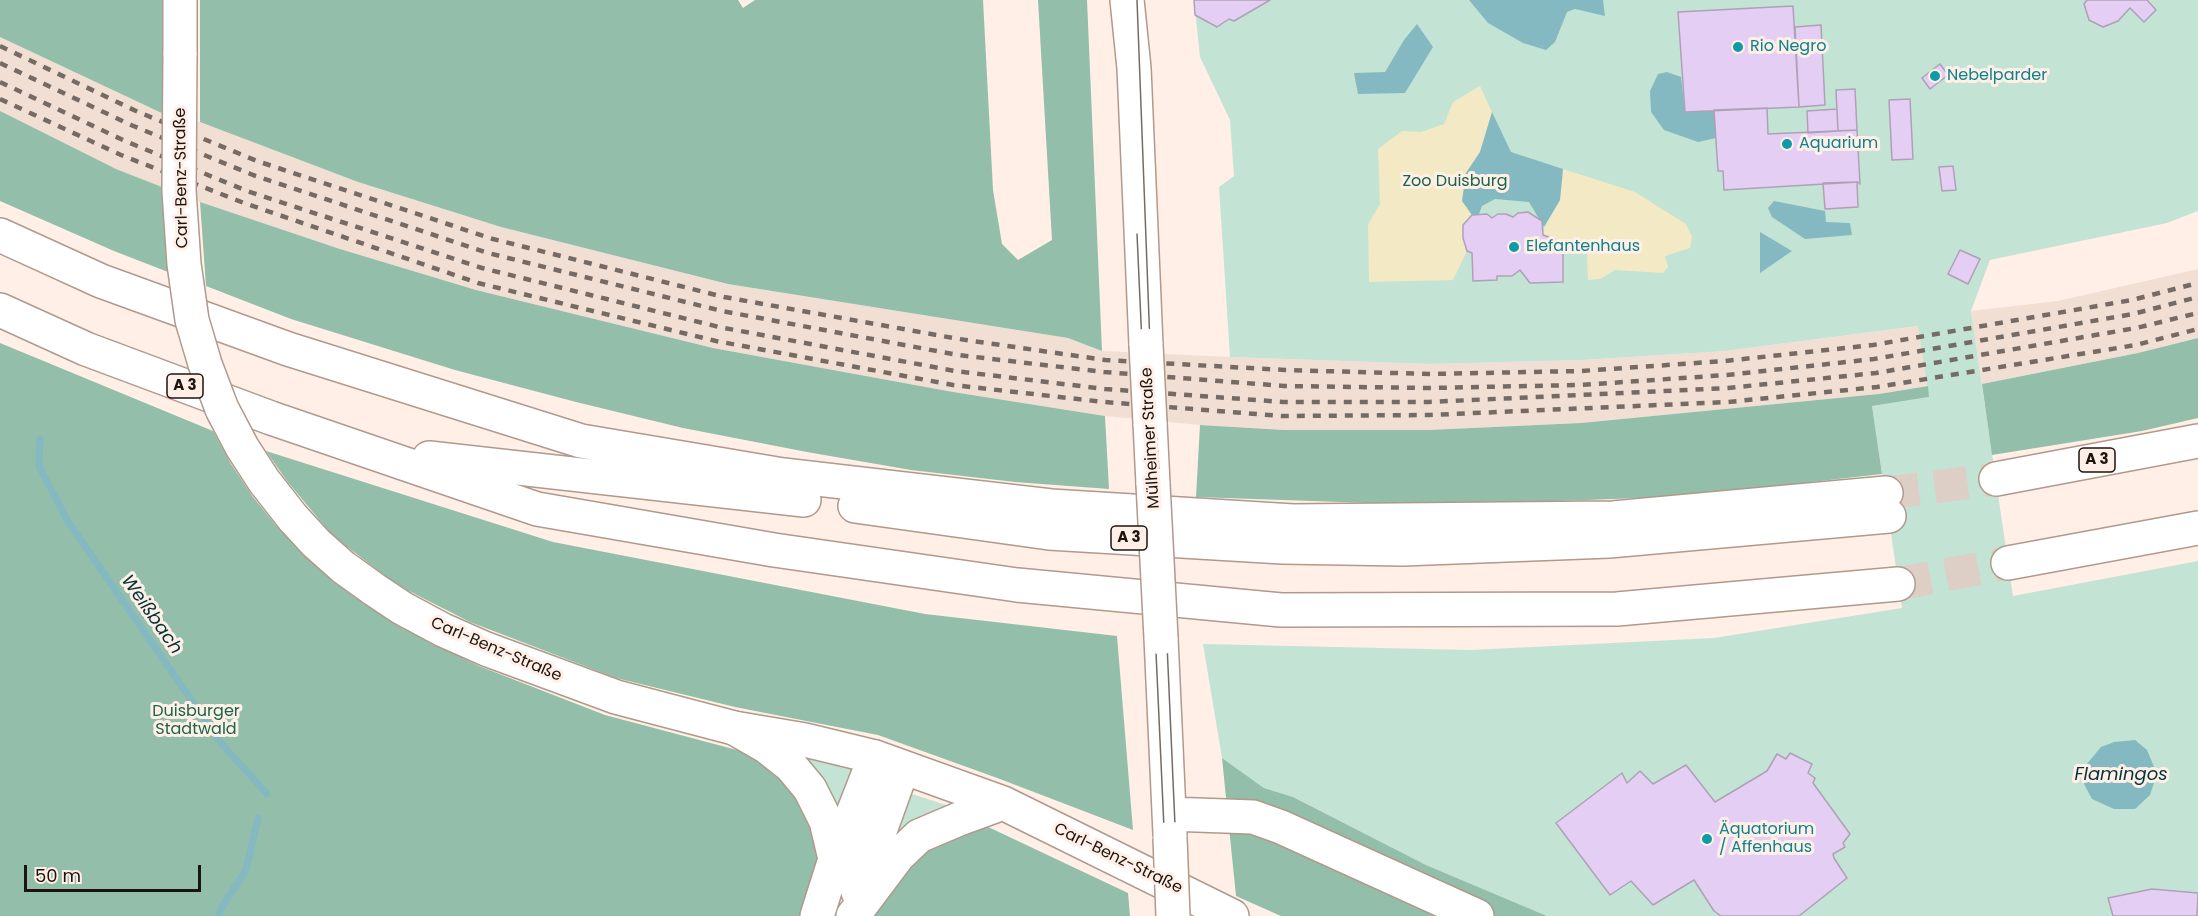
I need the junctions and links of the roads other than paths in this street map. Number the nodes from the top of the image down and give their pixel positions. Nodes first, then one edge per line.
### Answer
1 (180, 0) edge
2 (1127, 0) edge
3 (1140, 0) edge
4 (1134, 68) junction
5 (0, 235) edge
6 (0, 310) edge
7 (2198, 441) edge
8 (373, 452) junction
9 (2198, 461) edge
10 (2198, 528) edge
11 (2008, 563) tunnel mouth
12 (1898, 584) tunnel mouth
13 (734, 728) junction
14 (889, 762) junction
15 (1003, 804) junction
16 (1169, 826) junction
17 (836, 859) junction
18 (817, 916) edge
19 (851, 916) edge
20 (1173, 916) edge
21 (1232, 916) edge
22 (1476, 916) edge

1 - 13 main road, Carl-Benz-Straße, bridge
2 - 4 main road, Mülheimer Straße
3 - 4 main road, Mülheimer Straße
4 - 16 main road, Mülheimer Straße, bridge
5 - 8 main road, A 3
6 - 8 main road, A 3
7 - 9 main road, A 3
8 - 12 main road
10 - 11 main road
13 - 14 main road, Carl-Benz-Straße
13 - 17 main road
14 - 15 main road, Carl-Benz-Straße
14 - 17 main road
14 - 19 main road
15 - 19 main road
15 - 21 main road, Carl-Benz-Straße
16 - 20 main road, Mülheimer Straße, bridge
16 - 22 main road
17 - 18 main road

